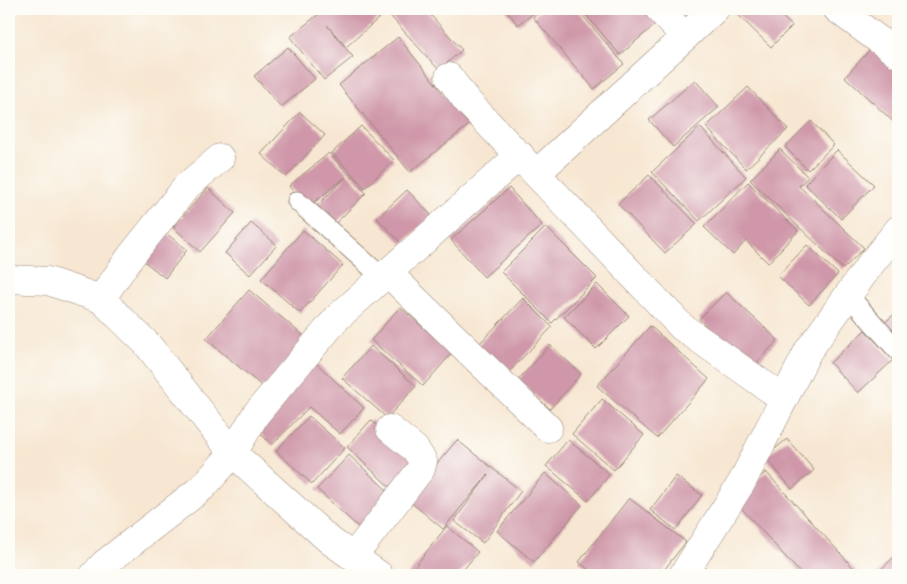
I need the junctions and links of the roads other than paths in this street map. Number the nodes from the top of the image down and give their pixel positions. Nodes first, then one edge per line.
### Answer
1 (659, 9) edge
2 (715, 9) edge
3 (837, 9) edge
4 (685, 37) junction
5 (898, 54) edge
6 (450, 77) dead end
7 (220, 158) dead end
8 (529, 164) junction
9 (297, 201) dead end
10 (898, 230) edge
11 (385, 275) junction
12 (9, 279) edge
13 (848, 295) junction
14 (101, 299) junction
15 (898, 351) edge
16 (784, 399) junction
17 (390, 428) dead end
18 (548, 428) dead end
19 (233, 452) junction
20 (353, 556) junction
21 (94, 575) edge
22 (379, 575) edge
23 (683, 575) edge

1 - 4 street
2 - 4 street
3 - 5 street
4 - 8 street
6 - 8 street
7 - 14 street
8 - 11 street
8 - 16 street
9 - 11 lane
10 - 13 street
11 - 18 street
11 - 19 street
12 - 14 street
13 - 15 lane
13 - 16 street
14 - 19 street
16 - 23 street
17 - 20 street
19 - 20 street
19 - 21 street
20 - 22 street

